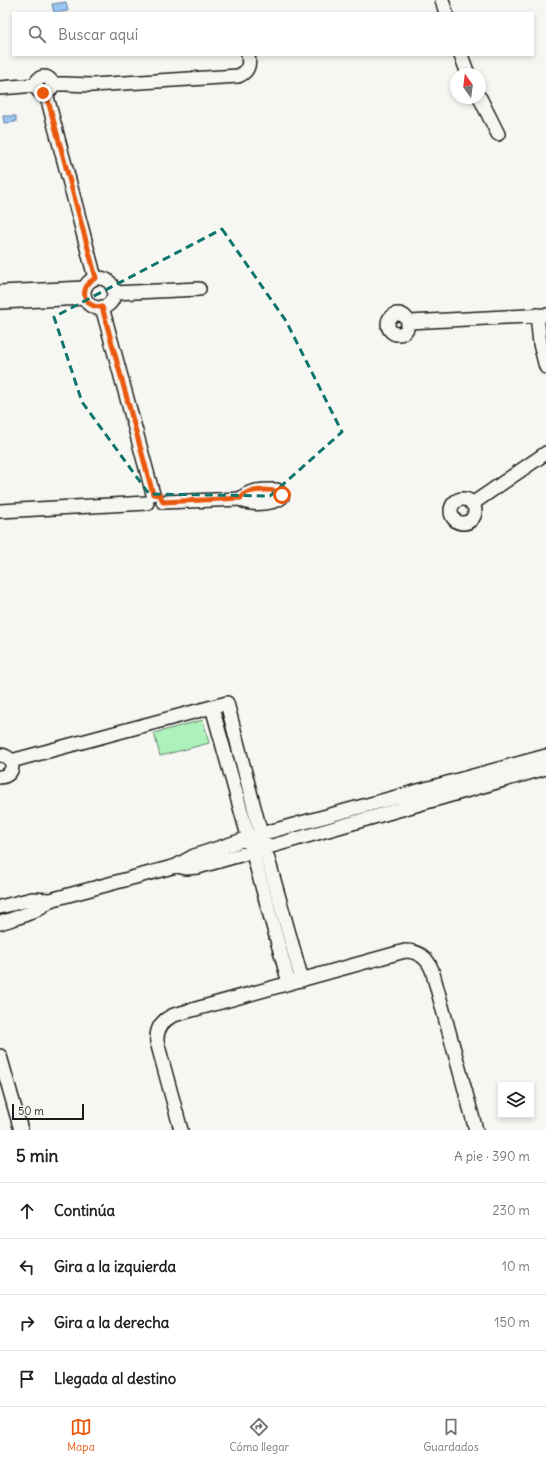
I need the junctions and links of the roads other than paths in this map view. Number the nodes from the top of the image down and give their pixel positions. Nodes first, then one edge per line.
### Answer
1 (442, 0) edge
2 (446, 12) edge
3 (248, 56) edge
4 (461, 56) edge
5 (466, 68) edge
6 (45, 87) junction
7 (0, 88) edge
8 (483, 104) edge
9 (498, 134) dead end
10 (96, 278) junction
11 (199, 289) dead end
12 (0, 292) edge
13 (85, 293) junction
14 (114, 293) junction
15 (0, 302) edge
16 (102, 307) junction
17 (541, 315) edge
18 (409, 322) dead end
19 (546, 367) edge
20 (546, 453) edge
21 (150, 498) junction
22 (241, 498) dead end
23 (472, 504) dead end
24 (0, 511) edge
25 (212, 707) junction
26 (546, 756) edge
27 (6, 758) edge
28 (546, 768) edge
29 (0, 777) edge
30 (248, 838) junction
31 (263, 841) junction
32 (252, 851) junction
33 (176, 866) junction
34 (50, 900) junction
35 (0, 907) edge
36 (0, 923) edge
37 (302, 980) junction
38 (289, 984) junction
39 (0, 1056) edge
40 (21, 1130) edge
41 (181, 1130) edge
42 (476, 1130) edge

1 - 2 street
3 - 6 street
4 - 5 street
6 - 7 street
6 - 10 street
8 - 9 street
10 - 13 street
10 - 14 street
11 - 14 street
12 - 13 street
13 - 15 street
13 - 16 street
14 - 16 street
16 - 21 street
17 - 18 street
17 - 19 street
20 - 23 street
21 - 22 street
21 - 24 street
25 - 27 street
25 - 30 street
25 - 31 street
26 - 31 street
27 - 29 street
28 - 31 street
30 - 31 street
30 - 32 street
30 - 33 street
31 - 32 street
31 - 37 street
32 - 33 street
32 - 38 street
33 - 34 street
34 - 35 street
34 - 36 street
37 - 38 street
37 - 42 street
38 - 41 street
39 - 40 street

